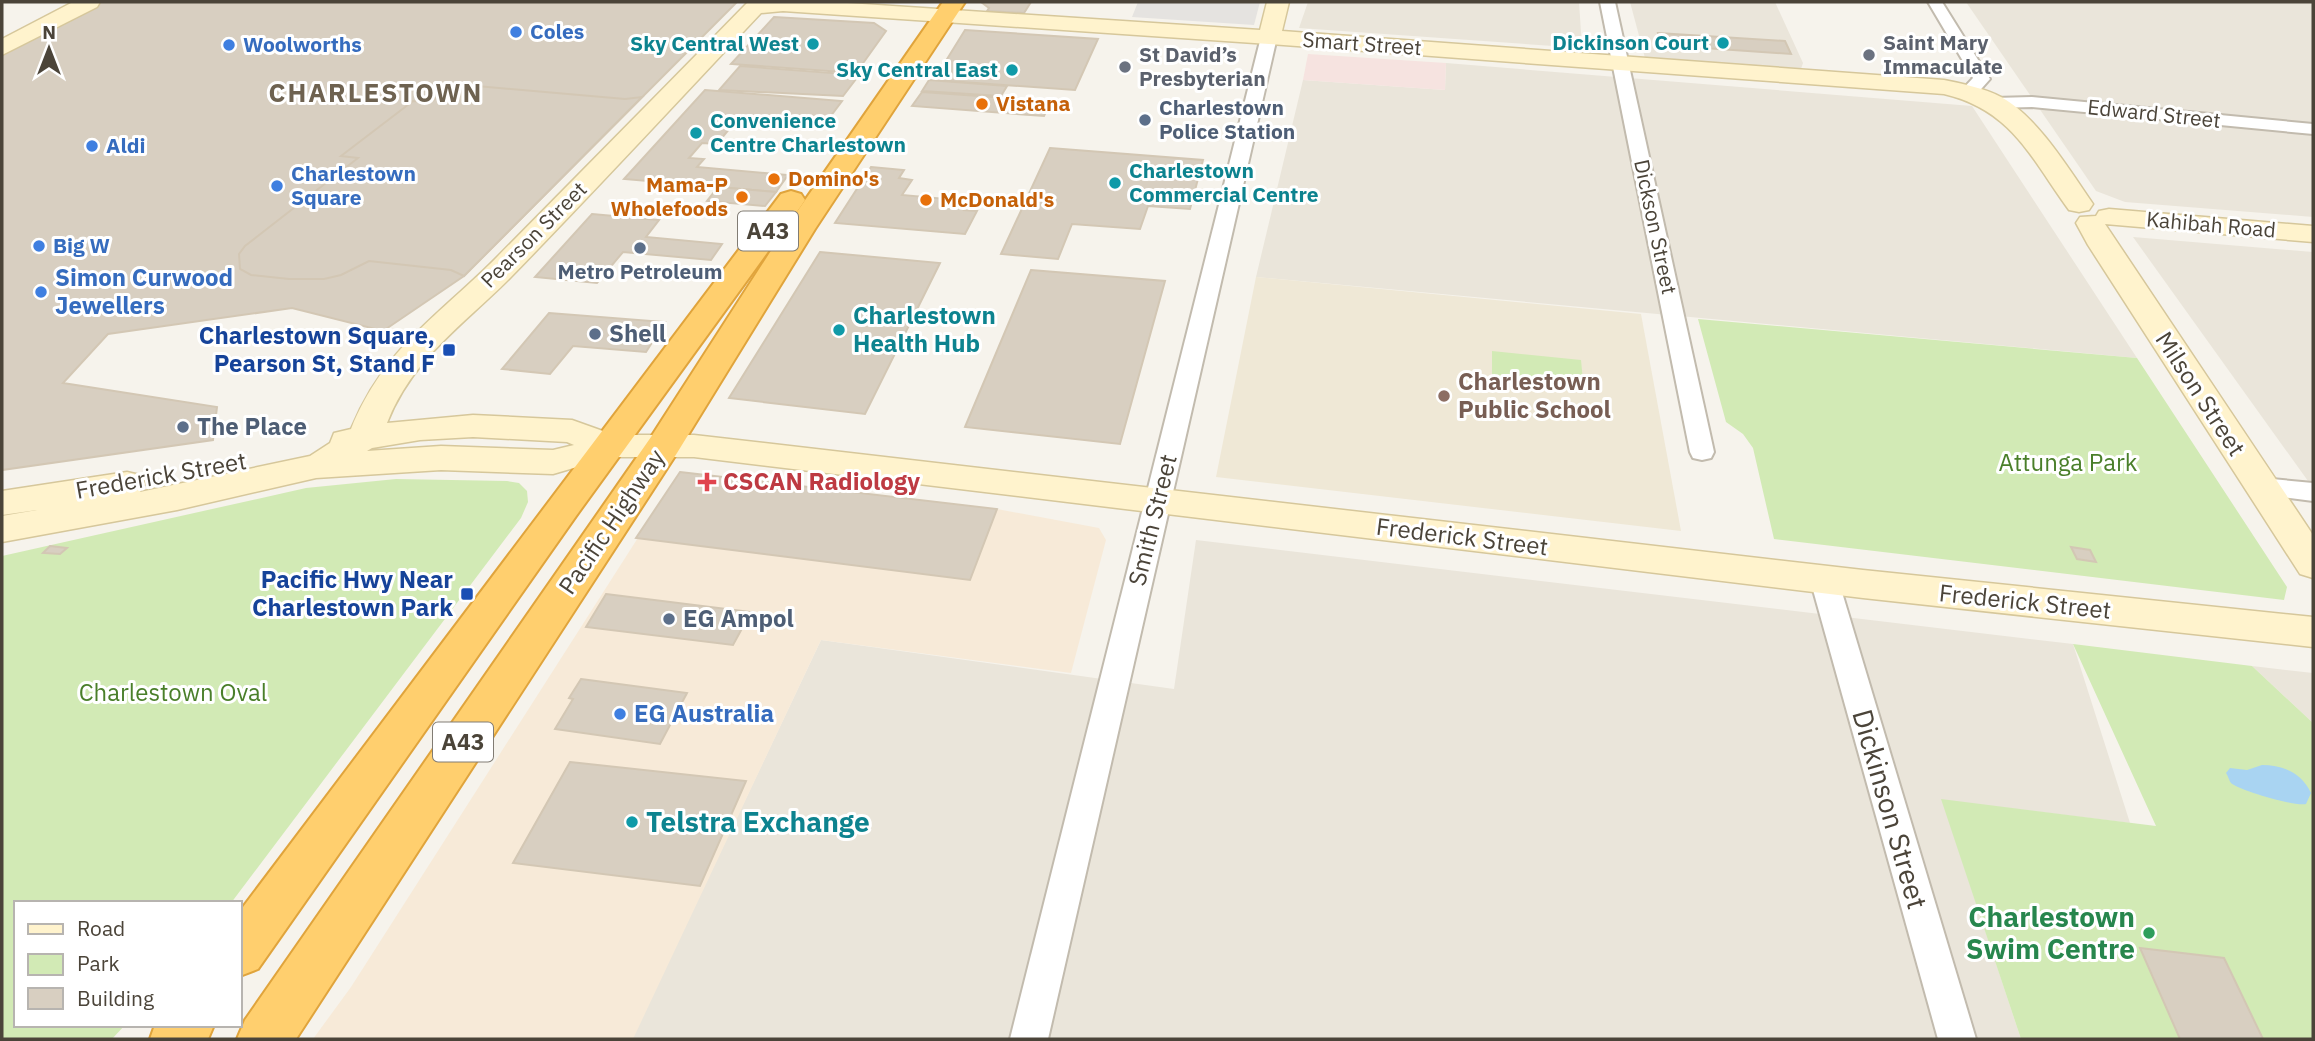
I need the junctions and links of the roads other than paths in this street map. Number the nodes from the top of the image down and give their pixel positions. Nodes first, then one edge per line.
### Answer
1 (62, 2) edge
2 (89, 2) edge
3 (1278, 2) edge
4 (1607, 2) edge
5 (1936, 2) edge
6 (758, 4) edge
7 (939, 8) edge
8 (2, 33) edge
9 (1269, 37) junction
10 (2, 48) edge
11 (1621, 62) junction
12 (1968, 93) junction
13 (1994, 103) junction
14 (2313, 129) edge
15 (2093, 214) junction
16 (2313, 234) edge
17 (365, 437) junction
18 (664, 445) junction
19 (610, 446) junction
20 (1702, 452) dead end
21 (316, 466) junction
22 (2261, 486) junction
23 (2313, 492) edge
24 (1158, 501) junction
25 (2, 503) edge
26 (2, 529) edge
27 (2313, 564) edge
28 (1824, 579) junction
29 (2313, 632) edge
30 (242, 949) edge
31 (264, 1039) edge
32 (1029, 1039) edge
33 (1957, 1039) edge

1 - 8 main road
2 - 10 main road
3 - 9 main road, Smith Street
4 - 11 street, Dickson Street
5 - 12 street
6 - 7 main road, Smart Street
6 - 17 main road, Pearson Street
7 - 9 main road, Smart Street
7 - 18 highway, Pacific Highway / A43
7 - 19 highway, Pacific Highway / A43
9 - 11 main road, Smart Street
9 - 24 street, Smith Street
11 - 12 main road, Smart Street
11 - 20 street, Dickson Street
12 - 13 main road, Milson Street
13 - 14 street, Edward Street
13 - 15 main road, Milson Street
15 - 16 main road, Kahibah Road
15 - 22 main road, Milson Street
17 - 19 main road, Frederick Street
17 - 21 main road
17 - 25 main road, Frederick Street
18 - 19 main road, Frederick Street
18 - 24 main road, Frederick Street
18 - 31 highway, Pacific Highway / A43
19 - 21 main road, Frederick Street
19 - 30 highway, Pacific Highway / A43
21 - 26 main road, Frederick Street
22 - 23 street
22 - 27 main road, Milson Street
24 - 28 main road, Frederick Street
24 - 32 street, Smith Street
28 - 29 main road, Frederick Street
28 - 33 street, Dickinson Street

